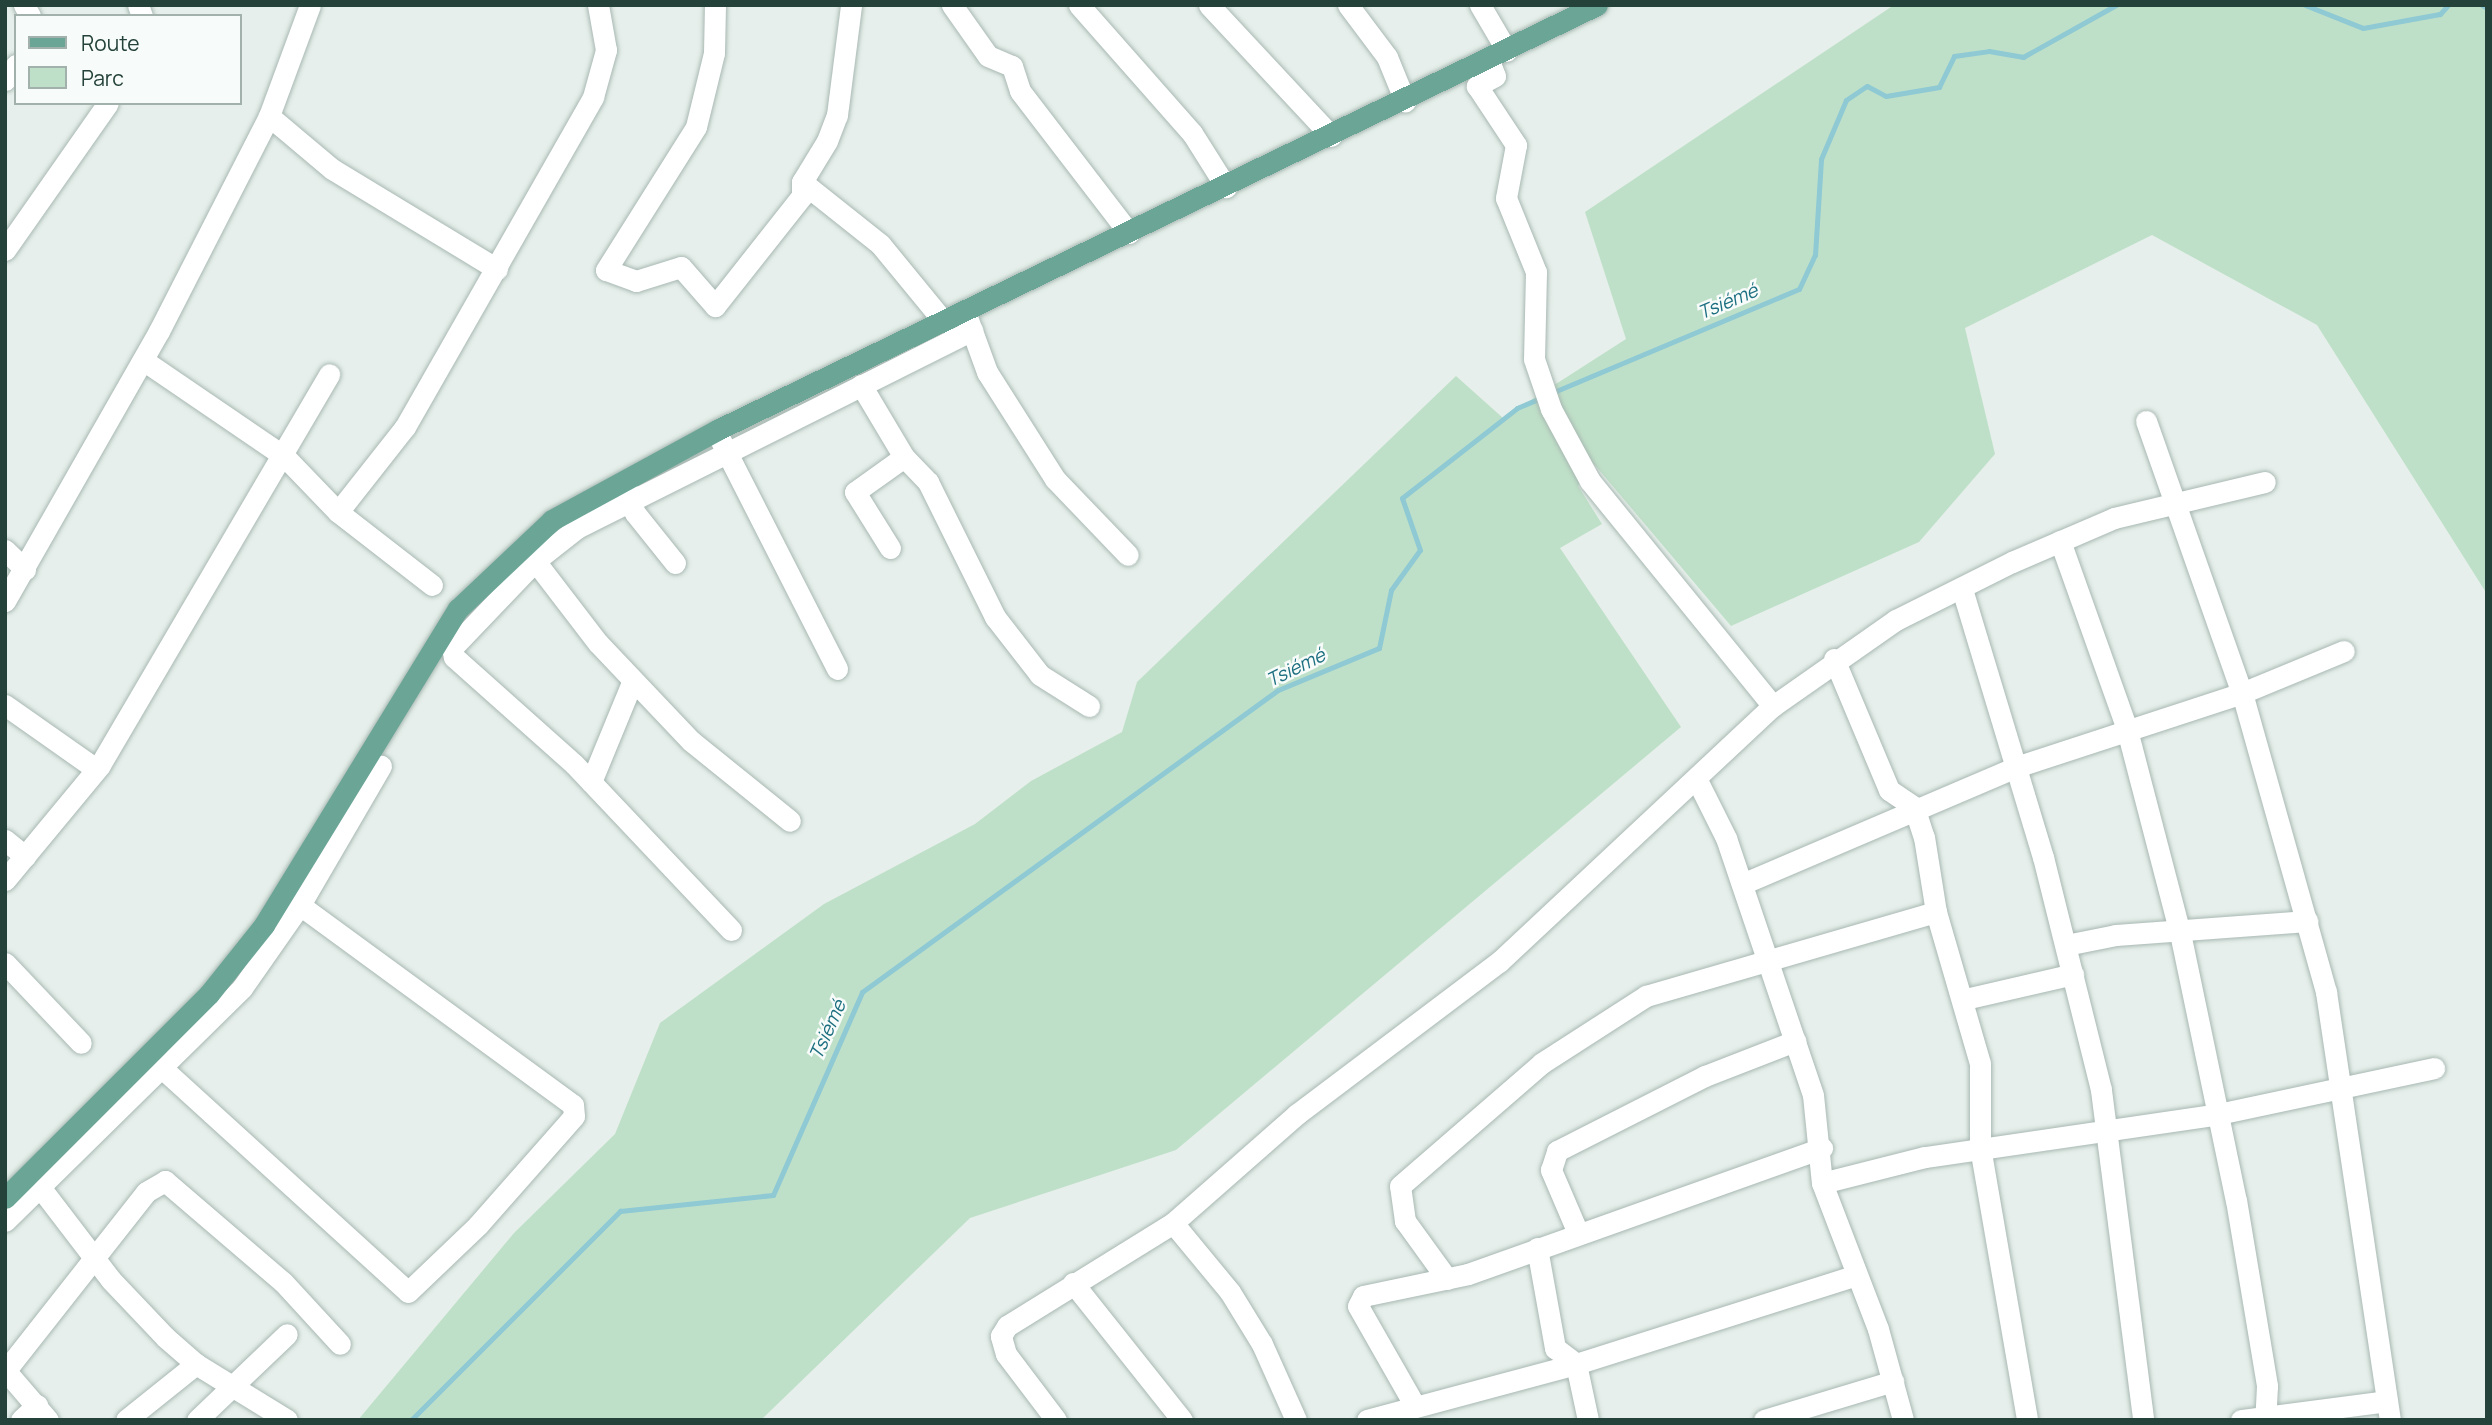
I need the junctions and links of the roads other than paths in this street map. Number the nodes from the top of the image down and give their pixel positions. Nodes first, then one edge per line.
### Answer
1 (310, 5) edge
2 (598, 5) edge
3 (715, 5) edge
4 (851, 5) edge
5 (952, 5) edge
6 (1079, 5) edge
7 (1209, 5) edge
8 (1348, 5) edge
9 (1480, 5) edge
10 (1597, 5) edge
11 (1498, 56) junction
12 (1405, 101) junction
13 (107, 105) edge
14 (269, 116) junction
15 (1331, 136) junction
16 (802, 182) junction
17 (1226, 187) junction
18 (1129, 233) junction
19 (5, 250) edge
20 (497, 270) junction
21 (969, 321) junction
22 (944, 322) junction
23 (143, 360) junction
24 (329, 374) dead end
25 (860, 385) junction
26 (2146, 421) dead end
27 (721, 440) junction
28 (285, 457) junction
29 (904, 457) junction
30 (2266, 482) dead end
31 (626, 487) junction
32 (2175, 500) junction
33 (338, 512) junction
34 (2060, 541) junction
35 (890, 548) dead end
36 (5, 550) edge
37 (1128, 555) dead end
38 (535, 561) junction
39 (675, 563) dead end
40 (25, 569) junction
41 (432, 585) dead end
42 (1962, 589) junction
43 (5, 601) edge
44 (2344, 651) dead end
45 (1834, 659) junction
46 (837, 669) dead end
47 (633, 680) junction
48 (2242, 693) junction
49 (5, 705) edge
50 (1089, 706) dead end
51 (1773, 706) junction
52 (2126, 726) junction
53 (381, 766) dead end
54 (2016, 767) junction
55 (96, 769) junction
56 (592, 782) junction
57 (1698, 782) junction
58 (1914, 807) junction
59 (790, 821) dead end
60 (5, 840) edge
61 (25, 856) junction
62 (5, 880) edge
63 (1742, 884) junction
64 (300, 905) junction
65 (1936, 912) junction
66 (2307, 921) junction
67 (731, 930) dead end
68 (2180, 933) junction
69 (2066, 945) junction
70 (1764, 960) junction
71 (5, 962) edge
72 (2073, 974) junction
73 (1965, 999) junction
74 (1795, 1041) junction
75 (81, 1042) dead end
76 (2434, 1068) dead end
77 (163, 1069) junction
78 (2340, 1089) junction
79 (2218, 1114) junction
80 (2107, 1129) junction
81 (1979, 1147) junction
82 (1822, 1148) junction
83 (35, 1180) junction
84 (1822, 1183) junction
85 (5, 1198) edge
86 (5, 1221) edge
87 (1173, 1223) junction
88 (1578, 1233) junction
89 (1537, 1248) junction
90 (96, 1261) junction
91 (1854, 1276) junction
92 (1447, 1279) junction
93 (1073, 1283) junction
94 (287, 1335) dead end
95 (340, 1344) dead end
96 (196, 1364) junction
97 (1576, 1364) junction
98 (6, 1370) edge
99 (1893, 1381) junction
100 (229, 1386) junction
101 (1415, 1406) junction
102 (2389, 1410) edge
103 (43, 1412) edge
104 (2264, 1417) edge
105 (21, 1420) edge
106 (126, 1420) edge
107 (197, 1420) edge
108 (287, 1420) edge
109 (1056, 1420) edge
110 (1182, 1420) edge
111 (1296, 1420) edge
112 (1367, 1420) edge
113 (1588, 1420) edge
114 (1764, 1420) edge
115 (1903, 1420) edge
116 (2027, 1420) edge
117 (2144, 1420) edge
118 (2241, 1420) edge

1 - 14 street
2 - 20 street
3 - 16 street
4 - 16 street
5 - 18 street
6 - 17 street
7 - 15 street
8 - 12 street
9 - 11 street
10 - 11 main road
11 - 12 main road
11 - 51 street
12 - 15 main road
13 - 19 street
14 - 20 street
14 - 23 street
15 - 17 main road
16 - 22 street
17 - 18 main road
18 - 21 main road
20 - 33 street
21 - 22 main road
21 - 25 street
21 - 37 street
22 - 27 main road
23 - 28 street
23 - 40 street
24 - 28 street
25 - 27 street
25 - 29 street
26 - 32 street
27 - 31 main road
27 - 46 street
28 - 33 street
28 - 55 street
29 - 35 street
29 - 50 street
30 - 32 street
31 - 38 street
31 - 39 street
31 - 83 main road
32 - 34 street
32 - 48 street
33 - 41 street
34 - 42 street
34 - 52 street
36 - 40 street
38 - 47 street
38 - 56 street
40 - 43 street
42 - 45 street
42 - 54 street
44 - 48 street
45 - 51 street
45 - 58 street
47 - 56 street
47 - 59 street
48 - 52 street
48 - 66 street
49 - 55 street
51 - 57 street
52 - 54 street
52 - 68 street
53 - 64 street
54 - 58 street
54 - 69 street
55 - 61 street
56 - 67 street
57 - 63 street
57 - 87 street
58 - 63 street
58 - 65 street
60 - 61 street
61 - 62 street
63 - 70 street
64 - 77 street
64 - 77 street
65 - 70 street
65 - 73 street
66 - 68 street
66 - 78 street
68 - 69 street
68 - 79 street
69 - 72 street
70 - 74 street
70 - 92 street
71 - 75 street
72 - 73 street
72 - 80 street
73 - 81 street
74 - 82 street
74 - 88 street
76 - 78 street
77 - 83 street
78 - 79 street
78 - 102 street
79 - 80 street
79 - 104 street
80 - 81 street
80 - 117 street
81 - 84 street
81 - 116 street
82 - 84 street
82 - 88 street
83 - 85 main road
83 - 86 street
83 - 90 street
84 - 91 street
87 - 93 street
87 - 111 street
88 - 89 street
89 - 92 street
89 - 97 street
90 - 95 street
90 - 96 street
90 - 98 street
91 - 97 street
91 - 99 street
92 - 101 street
93 - 109 street
93 - 110 street
94 - 100 street
96 - 100 street
96 - 106 street
97 - 101 street
97 - 113 street
98 - 103 street
99 - 114 street
99 - 115 street
100 - 107 street
100 - 108 street
101 - 112 street
102 - 104 street
103 - 105 street
104 - 118 street

